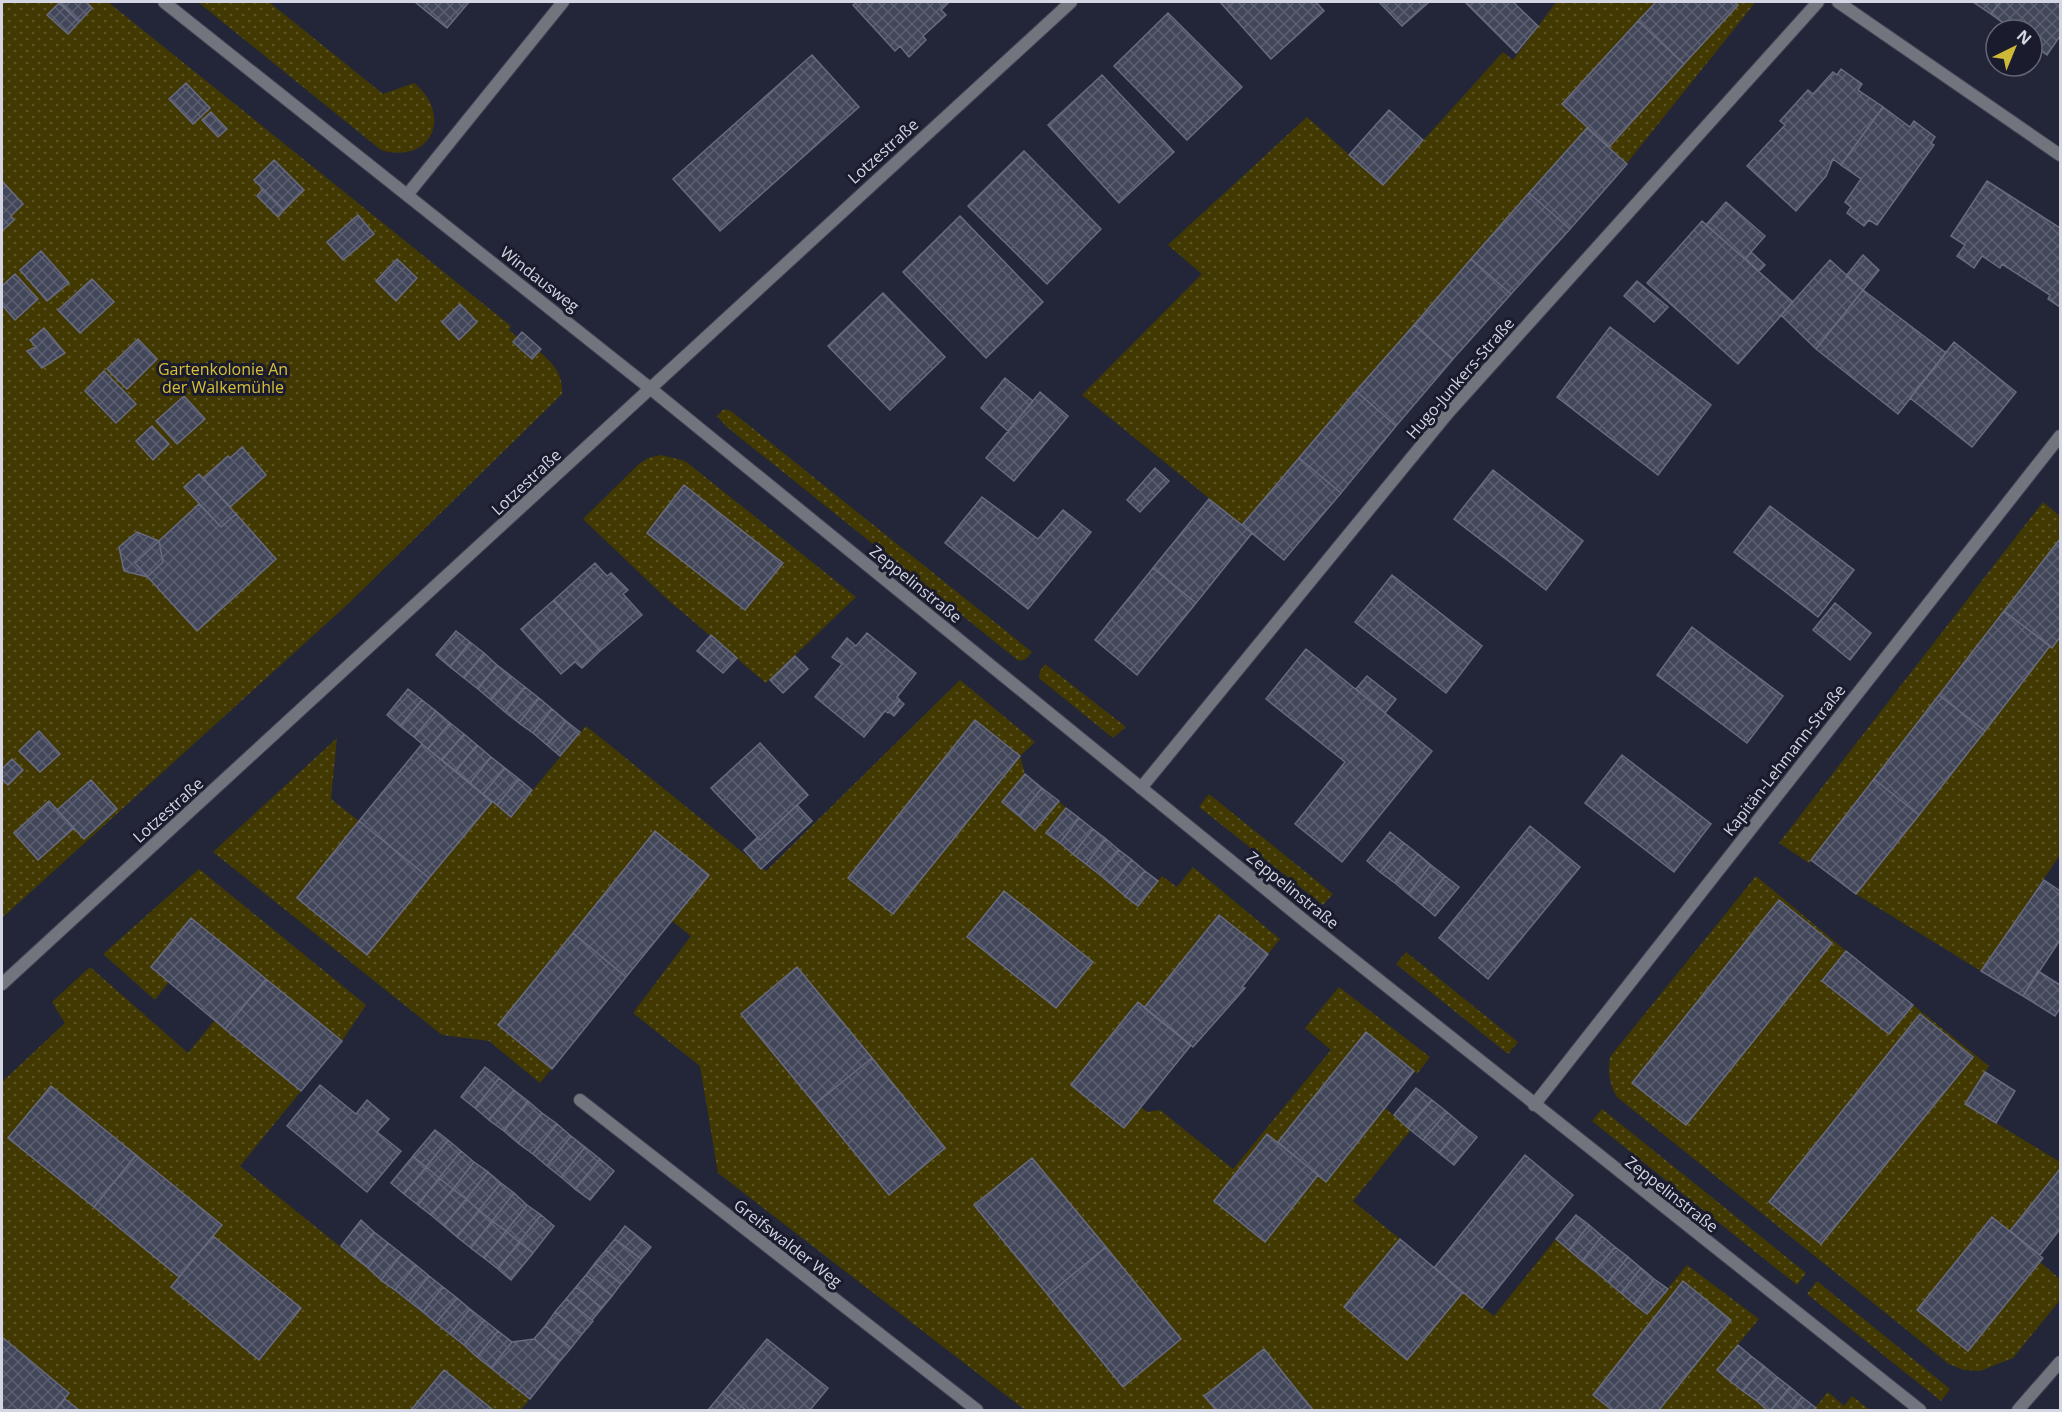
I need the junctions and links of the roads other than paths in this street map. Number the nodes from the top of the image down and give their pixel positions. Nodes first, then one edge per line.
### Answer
1 (164, 2) edge
2 (563, 2) edge
3 (1071, 2) edge
4 (1818, 2) edge
5 (1838, 2) edge
6 (2061, 155) edge
7 (407, 195) junction
8 (651, 389) junction
9 (2061, 436) edge
10 (1141, 788) junction
11 (2, 984) edge
12 (580, 1100) dead end
13 (1534, 1105) junction
14 (2061, 1362) edge
15 (977, 1410) edge
16 (1920, 1410) edge
17 (2018, 1410) edge

1 - 7 street, Windausweg
2 - 7 street
3 - 8 street, Lotzestraße
4 - 10 street, Hugo-Junkers-Straße
5 - 6 street
7 - 8 street, Windausweg
8 - 10 street, Zeppelinstraße
8 - 11 street, Lotzestraße
9 - 13 street, Kapitän-Lehmann-Straße
10 - 13 street, Zeppelinstraße
12 - 15 street, Greifswalder Weg
13 - 16 street, Zeppelinstraße
14 - 17 street

